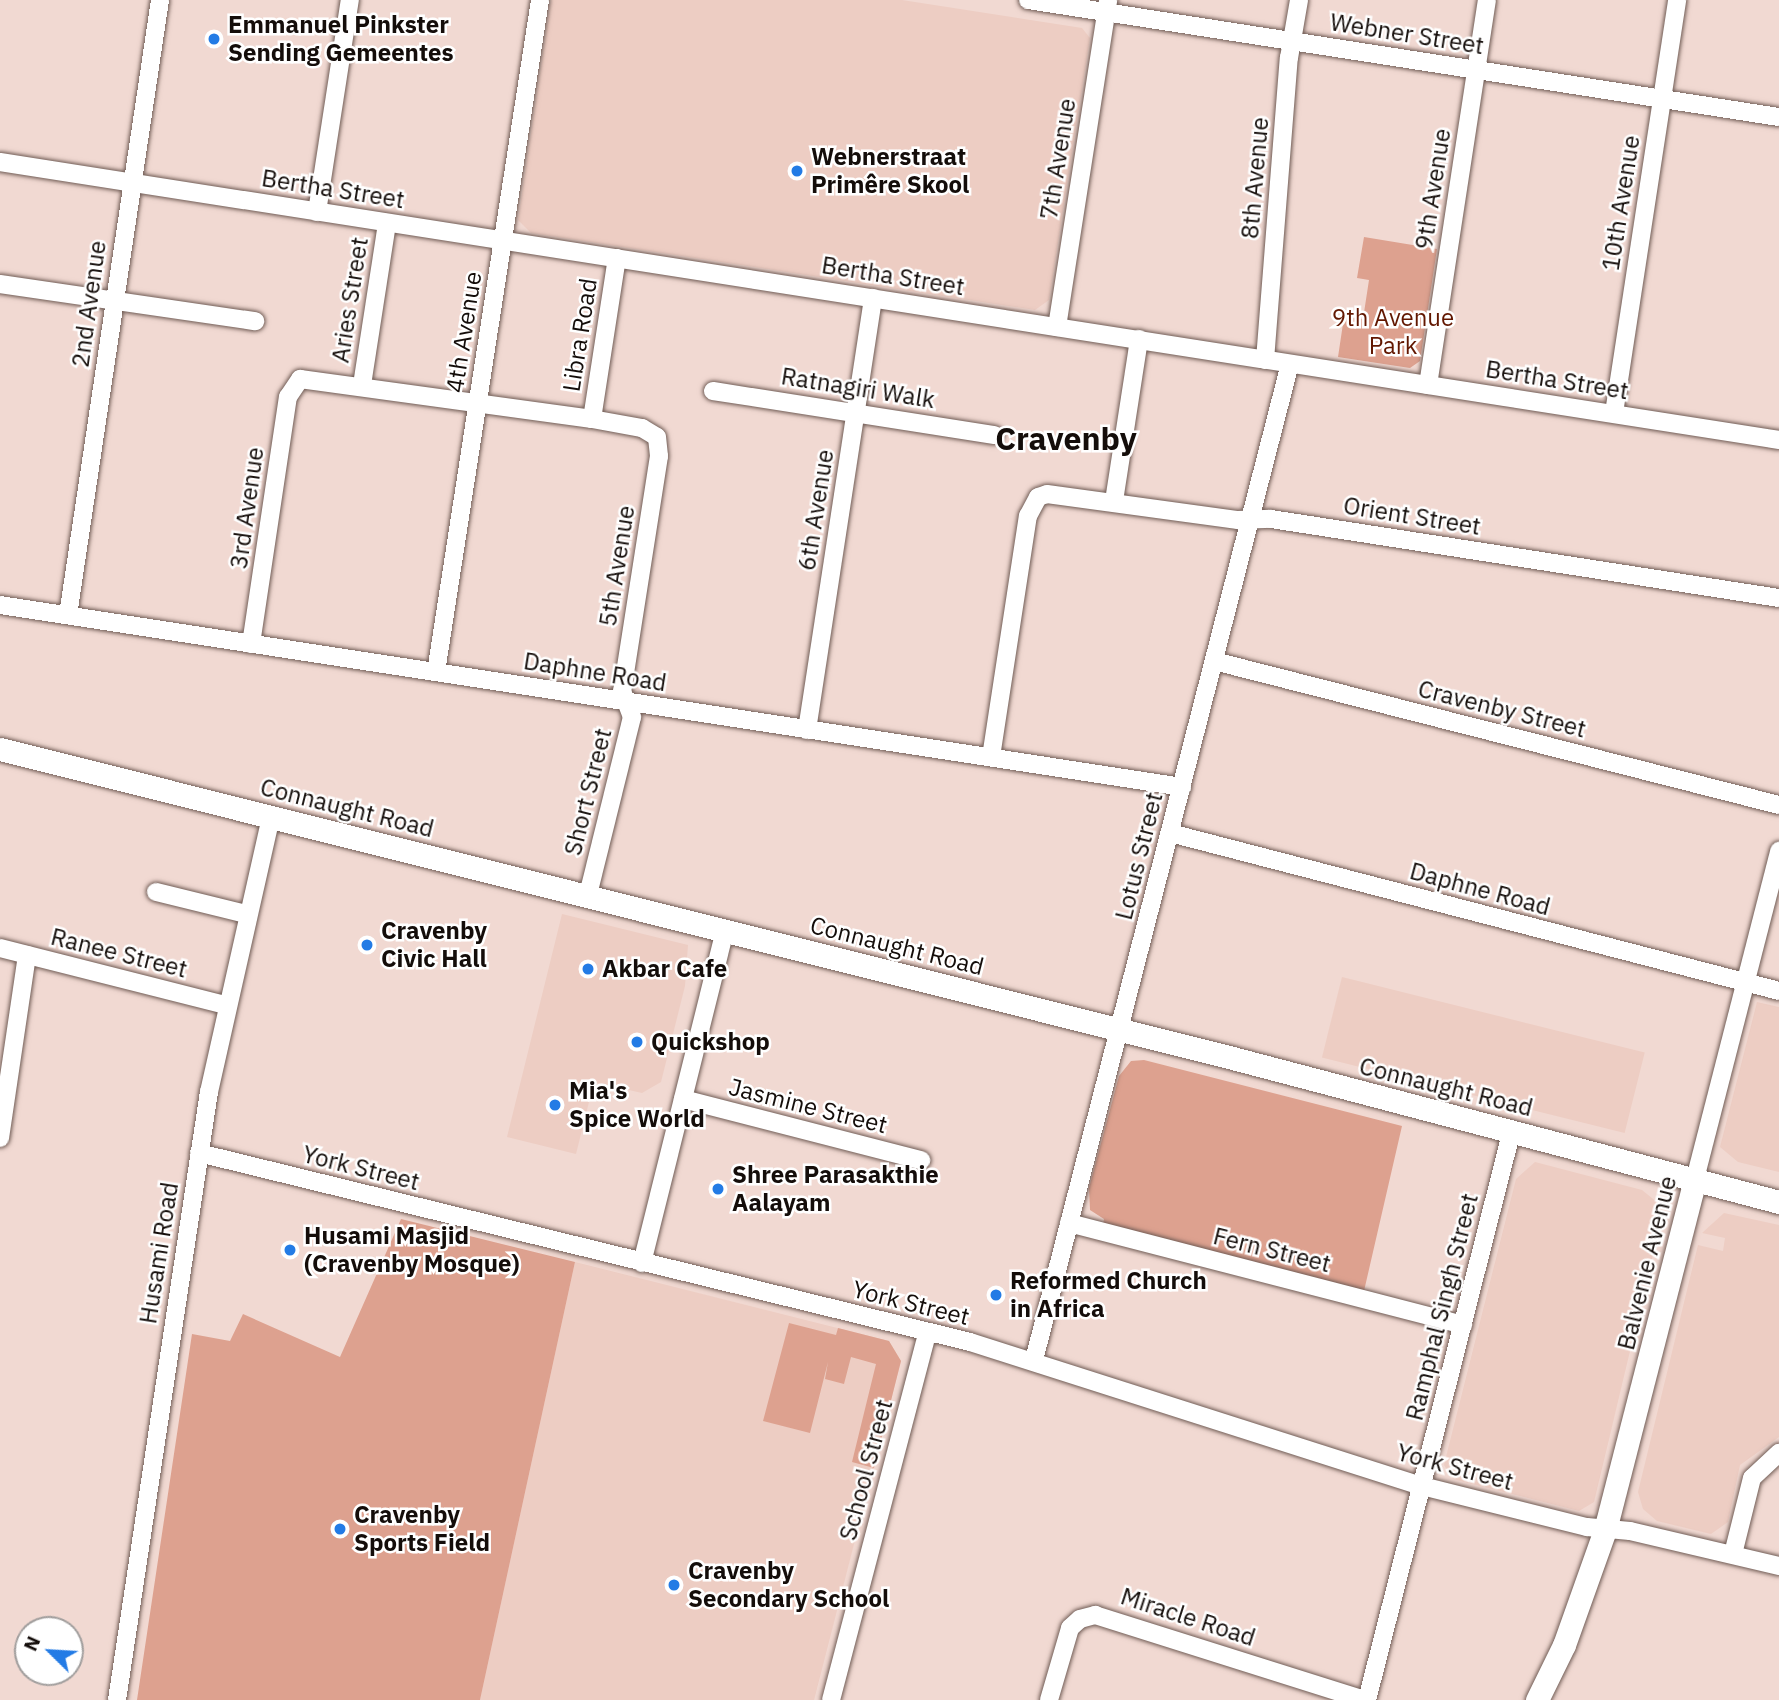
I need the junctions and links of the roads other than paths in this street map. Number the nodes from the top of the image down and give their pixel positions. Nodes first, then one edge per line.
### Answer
1 (160, 0) edge
2 (350, 0) edge
3 (540, 0) edge
4 (1028, 0) edge
5 (1298, 0) edge
6 (1488, 0) edge
7 (1677, 0) edge
8 (1107, 6) edge
9 (1292, 41) junction
10 (1476, 70) junction
11 (1661, 99) junction
12 (1779, 117) edge
13 (0, 162) edge
14 (132, 183) junction
15 (317, 212) junction
16 (387, 223) junction
17 (503, 241) junction
18 (617, 258) junction
19 (0, 284) edge
20 (873, 298) junction
21 (115, 301) junction
22 (254, 321) dead end
23 (1057, 327) junction
24 (1139, 340) junction
25 (1265, 360) junction
26 (1290, 364) junction
27 (362, 385) junction
28 (1428, 385) junction
29 (712, 391) dead end
30 (477, 402) junction
31 (855, 413) junction
32 (1614, 413) junction
33 (592, 419) junction
34 (995, 435) dead end
35 (1779, 440) edge
36 (1114, 500) junction
37 (1250, 519) junction
38 (1779, 598) edge
39 (0, 605) edge
40 (68, 615) junction
41 (251, 644) junction
42 (1214, 661) junction
43 (436, 672) junction
44 (625, 701) junction
45 (807, 730) junction
46 (0, 749) edge
47 (991, 757) junction
48 (1182, 787) junction
49 (1779, 805) edge
50 (271, 817) junction
51 (1170, 833) junction
52 (1779, 851) edge
53 (156, 892) dead end
54 (588, 895) junction
55 (246, 914) junction
56 (725, 930) junction
57 (0, 948) edge
58 (27, 955) junction
59 (1745, 984) junction
60 (1779, 991) edge
61 (226, 1005) junction
62 (1119, 1030) junction
63 (683, 1099) junction
64 (1511, 1130) junction
65 (0, 1138) edge
66 (199, 1153) junction
67 (921, 1160) dead end
68 (1695, 1179) junction
69 (1779, 1202) edge
70 (1069, 1223) junction
71 (642, 1263) junction
72 (1462, 1325) junction
73 (927, 1333) junction
74 (1034, 1360) junction
75 (1779, 1453) edge
76 (1422, 1486) junction
77 (1605, 1530) junction
78 (1732, 1554) junction
79 (1779, 1566) edge
80 (1543, 1694) edge
81 (117, 1700) edge
82 (831, 1700) edge
83 (1049, 1700) edge
84 (1366, 1700) edge

1 - 14 street, 2nd Avenue
2 - 15 street
3 - 17 street, 4th Avenue
4 - 8 street, Webner Street
5 - 9 street, 8th Avenue
6 - 10 street, 9th Avenue
7 - 11 street, 10th Avenue
8 - 9 street, Webner Street
8 - 23 street, 7th Avenue
9 - 10 street, Webner Street
9 - 25 street, 8th Avenue
10 - 11 street, Webner Street
10 - 28 street, 9th Avenue
11 - 12 street, Webner Street
11 - 32 street, 10th Avenue
13 - 14 street, Bertha Street
14 - 15 street, Bertha Street
14 - 21 street, 2nd Avenue
15 - 16 street, Bertha Street
16 - 17 street, Bertha Street
16 - 27 street, Aries Street
17 - 18 street, Bertha Street
17 - 30 street, 4th Avenue
18 - 20 street, Bertha Street
18 - 33 street, Libra Road
19 - 21 street
20 - 23 street, Bertha Street
20 - 31 street, 6th Avenue
21 - 22 street
21 - 40 street, 2nd Avenue
23 - 24 street, Bertha Street
24 - 25 street, Bertha Street
24 - 36 street
25 - 26 street, Bertha Street
26 - 28 street, Bertha Street
26 - 37 street, Lotus Street
27 - 30 street
27 - 41 street, 3rd Avenue
28 - 32 street, Bertha Street
29 - 31 street, Ratnagiri Walk
30 - 33 street
30 - 43 street, 4th Avenue
31 - 34 street, Ratnagiri Walk
31 - 45 street, 6th Avenue
32 - 35 street, Bertha Street
33 - 44 street, 5th Avenue
36 - 37 street, Orient Street
36 - 47 street, Orient Street
37 - 38 street, Orient Street
37 - 42 street, Lotus Street
39 - 40 street, Daphne Road
40 - 41 street, Daphne Road
41 - 43 street, Daphne Road
42 - 48 street, Lotus Street
42 - 49 street, Cravenby Street
43 - 44 street, Daphne Road
44 - 45 street, Daphne Road
44 - 54 street, Short Street
45 - 47 street, Daphne Road
46 - 50 street, Connaught Road
47 - 48 street, Daphne Road
48 - 51 street, Lotus Street
50 - 54 street, Connaught Road
50 - 55 street, Husami Road
51 - 59 street, Daphne Road
51 - 62 street, Lotus Street
52 - 59 street, Balvenie Avenue
53 - 55 street
54 - 56 street, Connaught Road
55 - 61 street, Husami Road
56 - 62 street, Connaught Road
56 - 63 street
57 - 58 street, Ranee Street
58 - 61 street, Ranee Street
58 - 65 street
59 - 60 street, Daphne Road
59 - 68 street, Balvenie Avenue
61 - 66 street, Husami Road
62 - 64 street, Connaught Road
62 - 70 street, Lotus Street
63 - 67 street, Jasmine Street
63 - 71 street
64 - 68 street, Connaught Road
64 - 72 street, Ramphal Singh Street
66 - 71 street, York Street
66 - 81 street, Husami Road
68 - 69 street, Connaught Road
68 - 77 street, Balvenie Avenue
70 - 72 street, Fern Street
70 - 74 street, Lotus Street
71 - 73 street, York Street
72 - 76 street, Ramphal Singh Street
73 - 74 street, York Street
73 - 82 street, School Street
74 - 76 street, York Street
75 - 78 street
76 - 77 street, York Street
76 - 84 street, Ramphal Singh Street
77 - 78 street, York Street
77 - 80 street, Balvenie Avenue
78 - 79 street, York Street
83 - 84 street, Miracle Road

